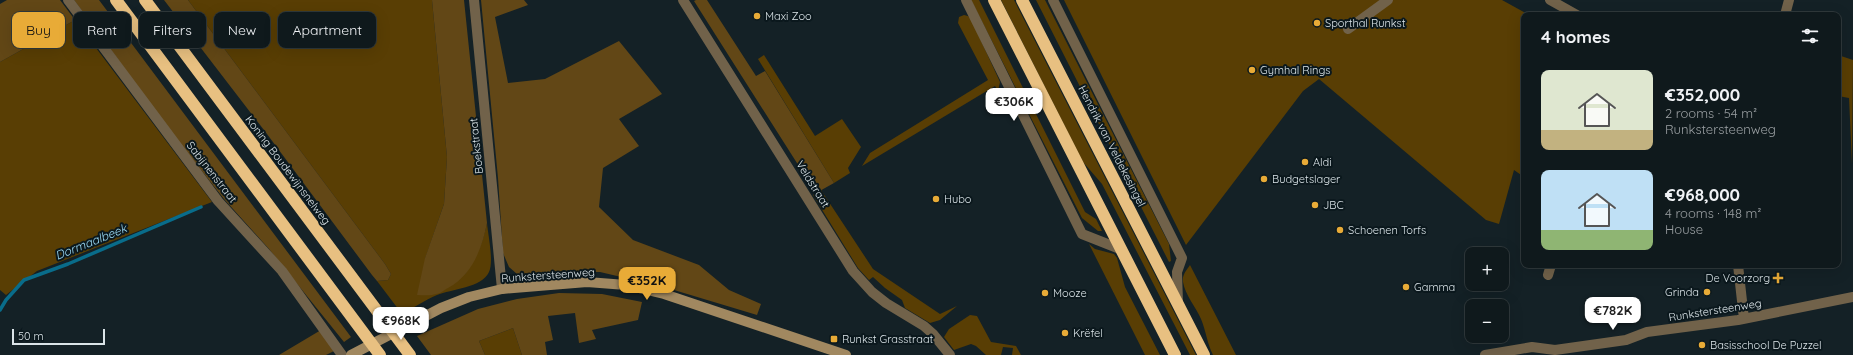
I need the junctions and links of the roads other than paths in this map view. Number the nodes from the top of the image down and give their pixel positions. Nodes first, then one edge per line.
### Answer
1 (68, 0) edge
2 (116, 0) edge
3 (145, 0) edge
4 (474, 0) edge
5 (683, 0) edge
6 (966, 0) edge
7 (994, 0) edge
8 (1022, 0) edge
9 (1053, 0) edge
10 (1388, 0) edge
11 (1550, 0) edge
12 (1789, 0) edge
13 (1572, 12) edge
14 (1786, 12) edge
15 (1348, 29) dead end
16 (1120, 249) junction
17 (1738, 268) edge
18 (502, 289) junction
19 (1853, 297) edge
20 (1178, 303) junction
21 (1744, 319) junction
22 (342, 355) edge
23 (351, 355) edge
24 (380, 355) edge
25 (410, 355) edge
26 (846, 355) edge
27 (950, 355) edge
28 (1175, 355) edge
29 (1204, 355) edge
30 (1485, 355) edge

1 - 22 street, Sabijnenstraat
2 - 24 highway
3 - 25 highway, Koning Boudewijnsnelweg
4 - 18 street, Boekstraat
5 - 27 street, Veldstraat
6 - 16 street
7 - 16 highway
8 - 20 highway, Hendrik van Veldekesingel
9 - 20 street, Hendrik van Veldekesingel
10 - 15 street
11 - 13 street
12 - 14 street
16 - 28 highway
17 - 21 street
18 - 23 street, Runkstersteenweg
18 - 26 street, Runkstersteenweg
19 - 21 street, Runkstersteenweg
20 - 29 highway, Hendrik van Veldekesingel
21 - 30 street, Runkstersteenweg

